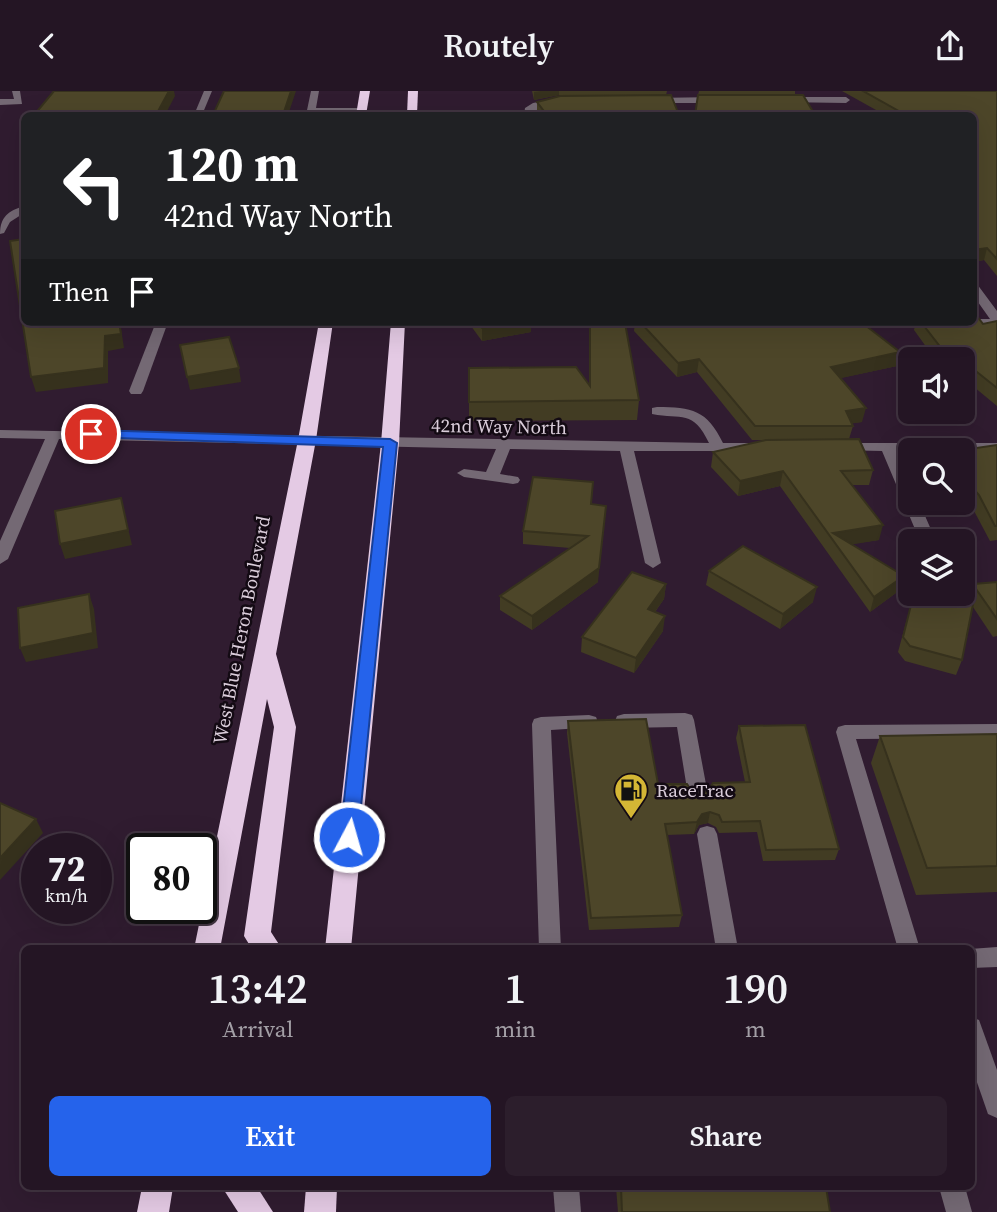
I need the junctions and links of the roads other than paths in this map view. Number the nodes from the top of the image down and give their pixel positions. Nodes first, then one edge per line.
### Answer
1 (16, 91) edge
2 (208, 91) edge
3 (315, 91) edge
4 (365, 91) edge
5 (413, 91) edge
6 (840, 91) edge
7 (737, 100) edge
8 (778, 100) edge
9 (573, 101) edge
10 (641, 101) edge
11 (0, 102) edge
12 (199, 112) edge
13 (310, 112) edge
14 (361, 112) edge
15 (412, 112) edge
16 (528, 112) edge
17 (21, 210) edge
18 (0, 231) edge
19 (977, 293) edge
20 (977, 322) edge
21 (997, 322) edge
22 (160, 326) edge
23 (325, 326) edge
24 (398, 326) edge
25 (136, 391) dead end
26 (657, 411) dead end
27 (0, 434) edge
28 (54, 434) junction
29 (307, 440) junction
30 (390, 443) junction
31 (505, 445) junction
32 (626, 447) junction
33 (718, 447) junction
34 (770, 447) edge
35 (822, 447) edge
36 (887, 447) junction
37 (997, 447) edge
38 (898, 472) edge
39 (464, 473) dead end
40 (491, 477) junction
41 (513, 480) dead end
42 (0, 559) edge
43 (653, 563) dead end
44 (265, 651) junction
45 (997, 731) edge
46 (698, 795) edge
47 (707, 834) dead end
48 (208, 945) edge
49 (265, 945) edge
50 (338, 945) edge
51 (550, 945) edge
52 (726, 945) edge
53 (908, 945) edge
54 (997, 957) edge
55 (975, 958) edge
56 (975, 1040) edge
57 (997, 1106) edge
58 (157, 1190) edge
59 (240, 1190) edge
60 (322, 1190) edge
61 (566, 1190) edge
62 (953, 1190) edge
63 (153, 1212) edge
64 (257, 1212) edge
65 (320, 1212) edge
66 (568, 1212) edge
67 (959, 1212) edge

1 - 11 street
2 - 12 street
3 - 13 street
4 - 14 highway
5 - 15 highway
6 - 8 street
7 - 10 street
9 - 16 street
17 - 18 street
19 - 21 street
20 - 21 street
22 - 25 street
23 - 29 highway, West Blue Heron Boulevard
24 - 30 highway
26 - 33 street
27 - 28 street, 42nd Way North
28 - 29 street, 42nd Way North
28 - 42 street
29 - 30 street, 42nd Way North
29 - 44 highway, West Blue Heron Boulevard
30 - 31 street, 42nd Way North
30 - 50 highway
31 - 32 street, 42nd Way North
31 - 40 street
32 - 33 street, 42nd Way North
32 - 43 street
33 - 34 street, 42nd Way North
35 - 36 street
36 - 37 street
36 - 38 street
39 - 40 street
40 - 41 street
44 - 48 highway, West Blue Heron Boulevard
44 - 49 highway
45 - 53 street
46 - 51 street
47 - 52 street
54 - 55 street
56 - 57 street
58 - 63 highway
59 - 64 highway
60 - 65 highway
61 - 66 street
62 - 67 street

